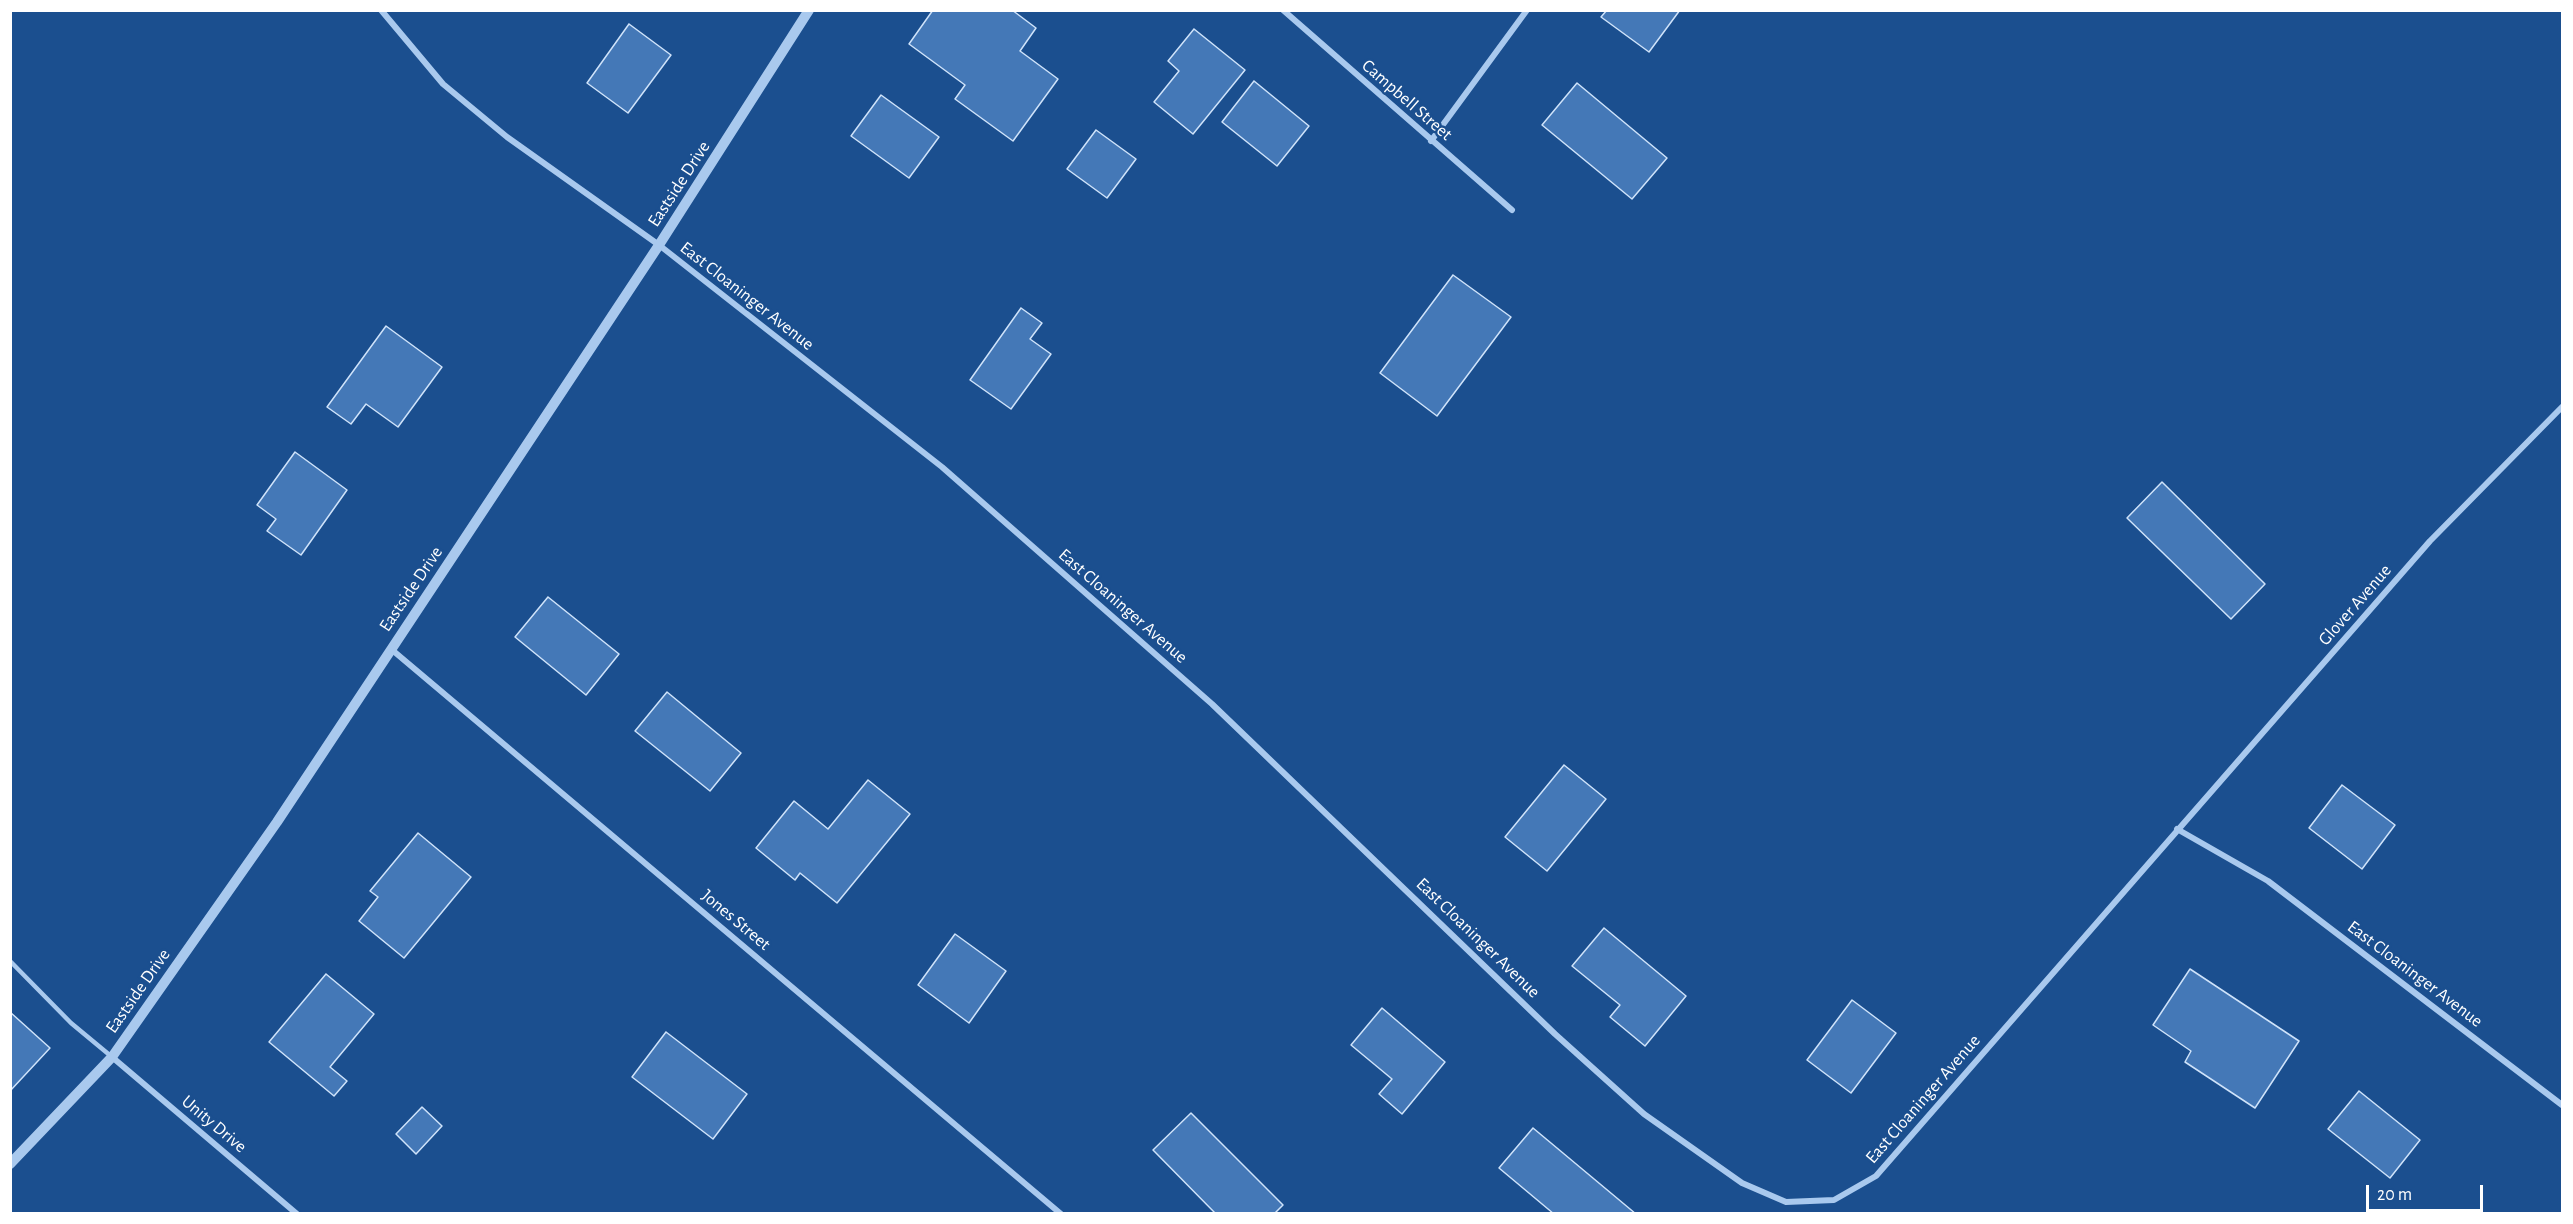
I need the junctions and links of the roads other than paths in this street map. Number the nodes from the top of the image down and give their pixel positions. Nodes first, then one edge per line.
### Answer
1 (381, 10) edge
2 (809, 10) edge
3 (1283, 10) edge
4 (1527, 10) edge
5 (1431, 141) junction
6 (1512, 210) dead end
7 (659, 245) junction
8 (2562, 407) edge
9 (392, 649) junction
10 (2177, 829) junction
11 (10, 961) edge
12 (112, 1057) junction
13 (2562, 1105) edge
14 (10, 1164) edge
15 (297, 1214) edge
16 (1061, 1214) edge

1 - 7 street, East Cloaninger Avenue
2 - 7 street, Eastside Drive
3 - 5 street, Campbell Street
4 - 5 street
5 - 6 street, Campbell Street
7 - 9 street, Eastside Drive
7 - 10 street, East Cloaninger Avenue
8 - 10 street, Glover Avenue
9 - 12 street, Eastside Drive
9 - 16 street, Jones Street
10 - 13 street, East Cloaninger Avenue
11 - 12 lane
12 - 14 street, Eastside Drive
12 - 15 street, Unity Drive

